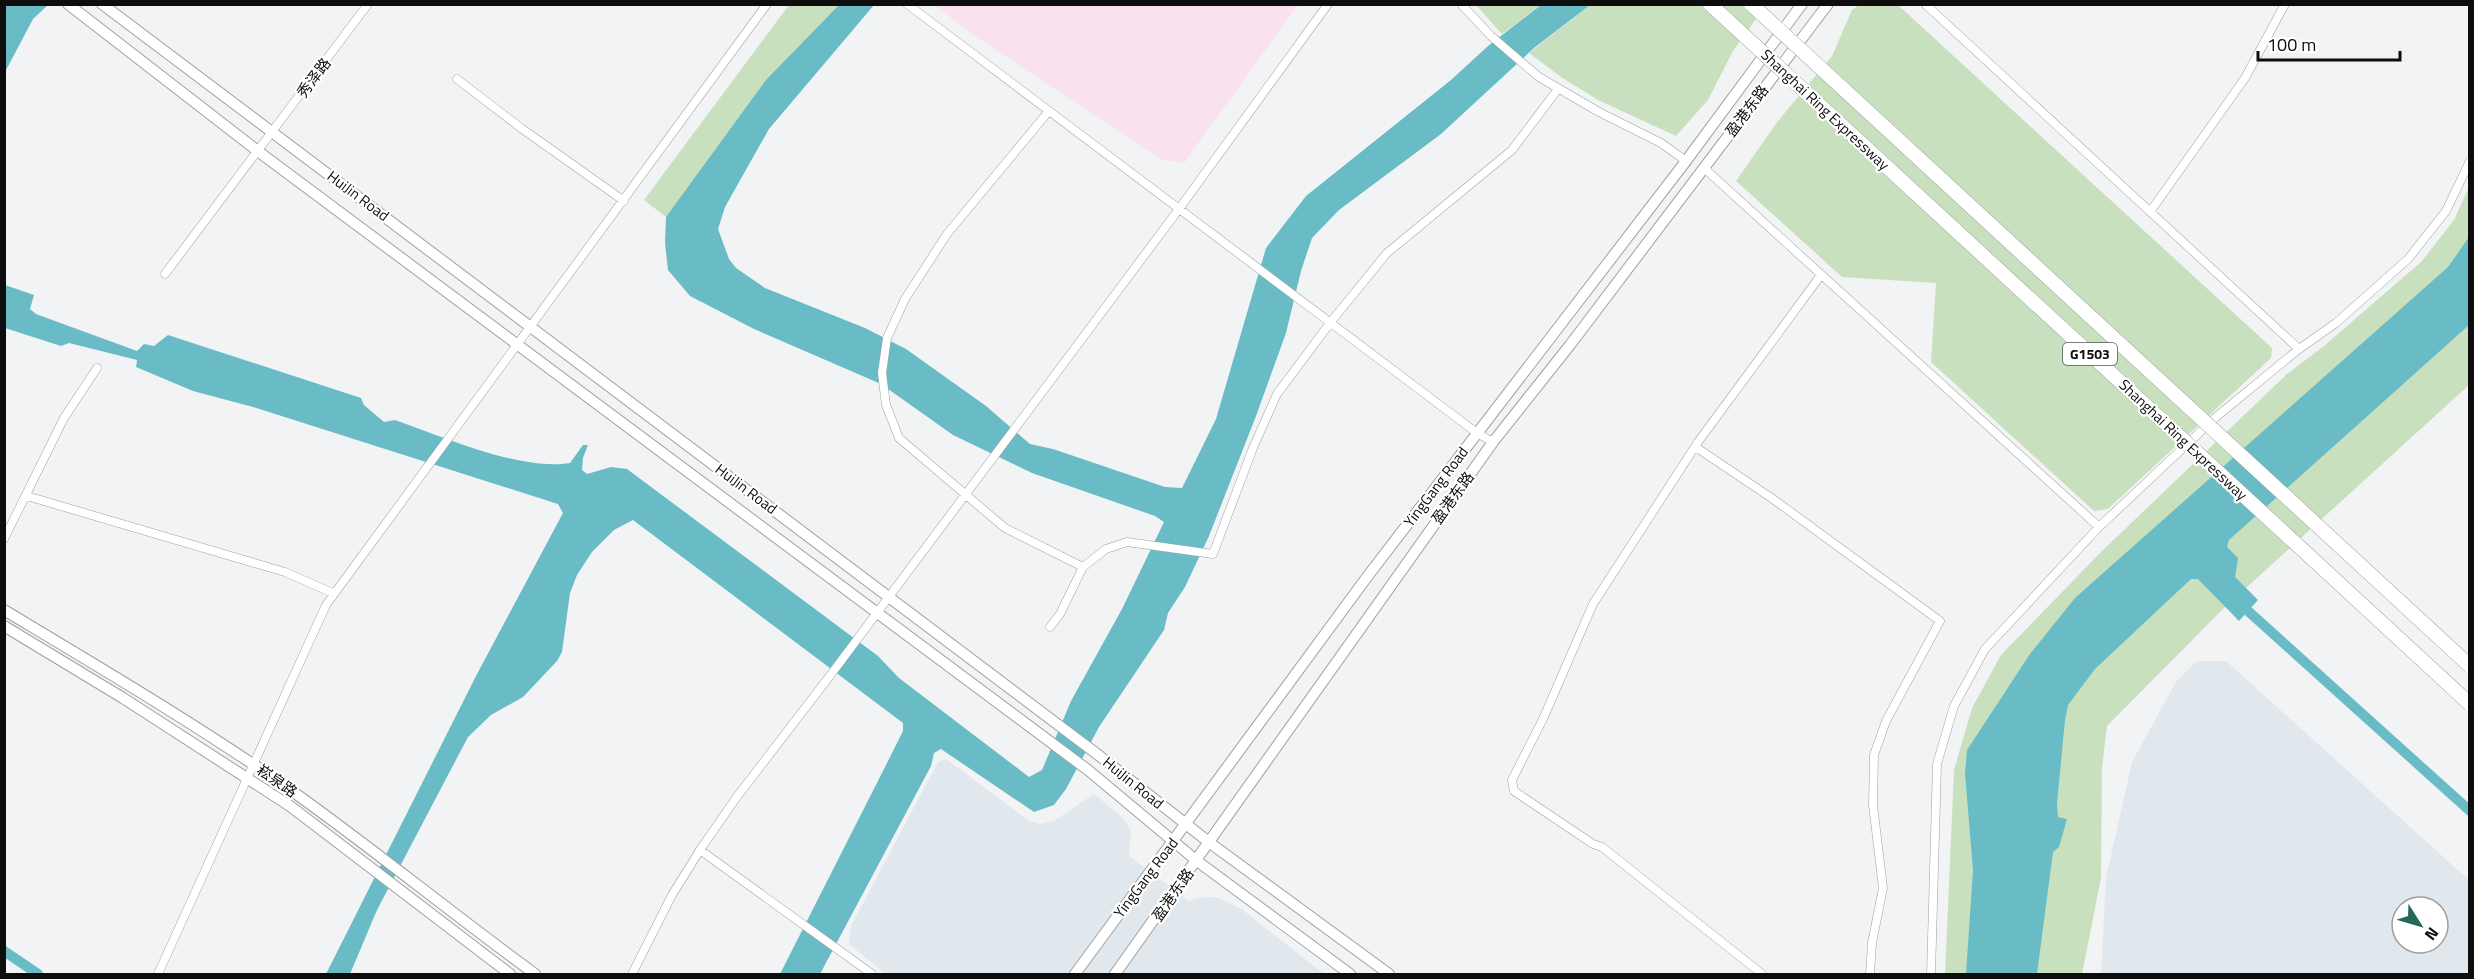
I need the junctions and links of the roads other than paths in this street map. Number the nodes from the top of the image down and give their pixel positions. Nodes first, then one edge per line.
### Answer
1 (68, 4) edge
2 (102, 4) edge
3 (368, 4) edge
4 (767, 4) edge
5 (907, 4) edge
6 (1328, 4) edge
7 (1461, 4) edge
8 (1710, 4) edge
9 (1751, 4) edge
10 (1802, 4) edge
11 (1828, 4) edge
12 (1925, 4) edge
13 (2285, 4) edge
14 (457, 79) dead end
15 (1558, 89) junction
16 (1048, 111) junction
17 (273, 133) junction
18 (259, 152) junction
19 (1686, 161) junction
20 (2469, 161) edge
21 (1704, 168) junction
22 (624, 201) junction
23 (1179, 209) junction
24 (2151, 212) junction
25 (165, 274) dead end
26 (1821, 275) junction
27 (1332, 322) junction
28 (532, 327) junction
29 (519, 344) junction
30 (2300, 349) junction
31 (97, 368) dead end
32 (1478, 433) junction
33 (1493, 442) junction
34 (1697, 448) junction
35 (965, 495) junction
36 (27, 496) junction
37 (2099, 527) junction
38 (4, 539) edge
39 (1083, 567) junction
40 (333, 593) junction
41 (888, 598) junction
42 (4, 610) edge
43 (878, 611) junction
44 (4, 626) edge
45 (1050, 627) dead end
46 (2469, 666) edge
47 (2469, 704) edge
48 (254, 765) junction
49 (248, 778) junction
50 (1186, 825) junction
51 (1174, 842) junction
52 (1210, 843) junction
53 (700, 850) junction
54 (1197, 861) junction
55 (158, 975) edge
56 (510, 975) edge
57 (535, 975) edge
58 (632, 975) edge
59 (872, 975) edge
60 (1075, 975) edge
61 (1115, 975) edge
62 (1350, 975) edge
63 (1389, 975) edge
64 (1762, 975) edge
65 (1870, 975) edge
66 (1931, 975) edge

1 - 18 main road, HuiJin Road
2 - 17 main road, HuiJin Road
3 - 17 street, 秀泽路
4 - 22 street
5 - 16 street
6 - 23 street
7 - 15 street
8 - 47 highway, Shanghai Ring Expressway / G1503, bridge
9 - 46 highway, Shanghai Ring Expressway / G1503, bridge
10 - 19 main road, YingGang Road
11 - 21 main road, 盈港东路
12 - 24 street
13 - 24 street
14 - 22 street
15 - 19 street
15 - 27 street
16 - 23 street
16 - 35 street
17 - 18 street, 秀泽路
17 - 28 main road, HuiJin Road
18 - 25 street, 秀泽路
18 - 29 main road, HuiJin Road
19 - 32 main road, YingGang Road
20 - 30 street
21 - 26 street
21 - 33 main road, 盈港东路
22 - 28 street
23 - 27 street
23 - 35 street
24 - 30 street
26 - 34 street
26 - 37 street
27 - 32 street
27 - 39 street
28 - 29 street
28 - 41 main road, HuiJin Road
29 - 40 street
29 - 43 main road, HuiJin Road
30 - 37 street
31 - 36 street
32 - 33 street
32 - 50 main road, YingGang Road
33 - 52 main road, 盈港东路
34 - 64 street
34 - 65 street
35 - 39 street
35 - 41 street
36 - 38 street
36 - 40 street
37 - 66 street
39 - 45 street
40 - 48 street
41 - 43 street
41 - 50 main road, HuiJin Road
42 - 48 main road, 崧泉路
43 - 51 main road, HuiJin Road
43 - 53 street
44 - 49 main road, 崧泉路
48 - 49 street
48 - 57 main road, 崧泉路
49 - 55 street
49 - 56 main road, 崧泉路
50 - 51 main road, YingGang Road
50 - 52 main road, HuiJin Road
51 - 54 main road, HuiJin Road
51 - 60 main road, YingGang Road
52 - 54 main road, 盈港东路
52 - 63 main road, HuiJin Road
53 - 58 street
53 - 59 street
54 - 61 main road, 盈港东路
54 - 62 main road, HuiJin Road

